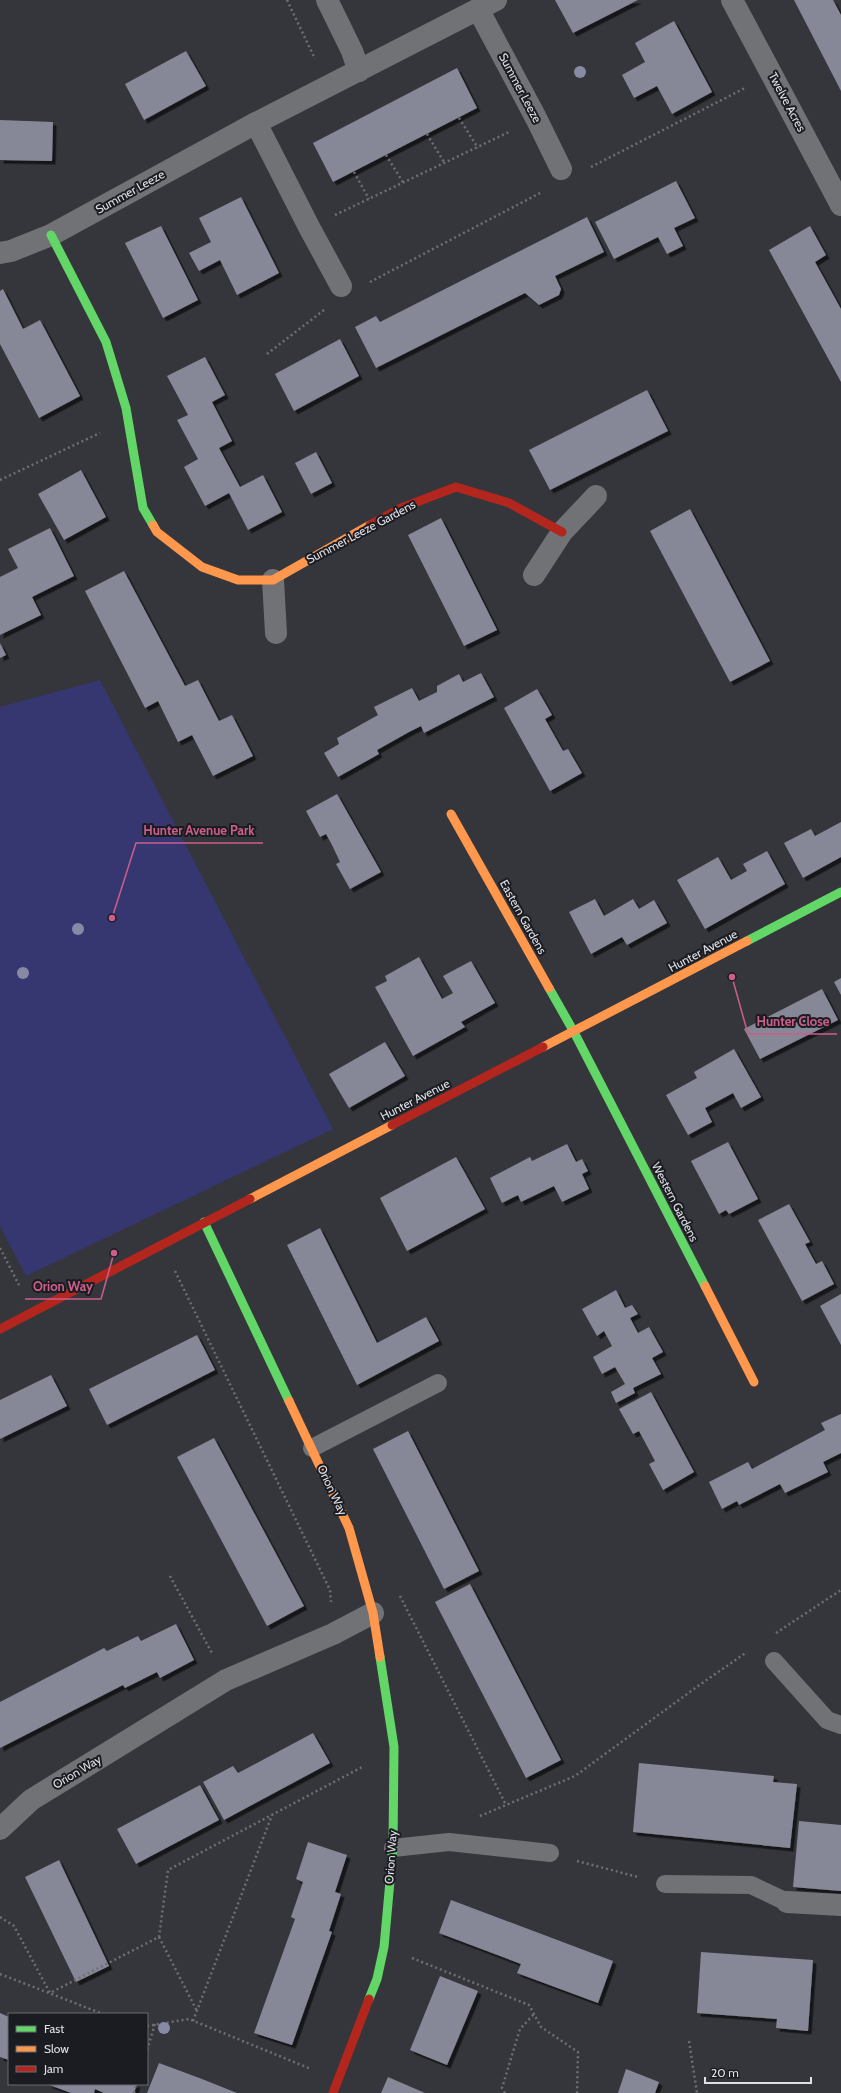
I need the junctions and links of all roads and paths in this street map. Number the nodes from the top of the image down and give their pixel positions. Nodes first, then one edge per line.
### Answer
1 (287, 0) edge
2 (327, 0) edge
3 (732, 0) edge
4 (487, 5) edge
5 (316, 60) dead end
6 (359, 71) junction
7 (772, 75) junction
8 (459, 118) dead end
9 (536, 118) junction
10 (256, 123) junction
11 (427, 134) dead end
12 (478, 148) junction
13 (386, 155) dead end
14 (444, 162) junction
15 (354, 172) dead end
16 (563, 174) junction
17 (404, 184) junction
18 (369, 199) junction
19 (841, 205) edge
20 (309, 227) junction
21 (51, 235) junction
22 (0, 253) edge
23 (342, 291) junction
24 (267, 354) dead end
25 (127, 420) junction
26 (0, 480) edge
27 (596, 496) dead end
28 (562, 532) junction
29 (534, 575) dead end
30 (273, 580) junction
31 (276, 633) dead end
32 (451, 814) dead end
33 (841, 892) edge
34 (574, 1032) junction
35 (204, 1222) junction
36 (0, 1248) edge
37 (218, 1249) junction
38 (33, 1312) junction
39 (0, 1329) edge
40 (754, 1382) dead end
41 (438, 1383) dead end
42 (312, 1448) junction
43 (170, 1576) dead end
44 (841, 1590) edge
45 (397, 1594) dead end
46 (373, 1613) junction
47 (333, 1634) junction
48 (770, 1637) dead end
49 (750, 1650) dead end
50 (774, 1661) dead end
51 (226, 1680) junction
52 (841, 1725) edge
53 (394, 1750) junction
54 (506, 1805) junction
55 (272, 1814) junction
56 (0, 1828) edge
57 (449, 1842) junction
58 (393, 1848) junction
59 (550, 1853) joint
60 (665, 1884) joint
61 (787, 1902) joint
62 (841, 1905) edge
63 (0, 1917) edge
64 (159, 1937) junction
65 (384, 1947) junction
66 (0, 1974) edge
67 (50, 1993) junction
68 (197, 2011) junction
69 (100, 2013) edge
70 (534, 2014) junction
71 (193, 2021) junction
72 (155, 2024) junction
73 (148, 2026) edge
74 (689, 2041) dead end
75 (148, 2047) edge
76 (338, 2080) junction
77 (333, 2093) edge
78 (505, 2093) edge
79 (577, 2093) edge
80 (697, 2093) edge

1 - 5 path
2 - 6 street
3 - 7 street, Twelve Acres
4 - 6 street, Summer Leeze
4 - 9 street, Summer Leeze
6 - 10 street, Summer Leeze
7 - 16 path
7 - 19 street, Twelve Acres
8 - 12 path
9 - 12 path
9 - 16 street, Summer Leeze
10 - 20 street
10 - 21 street, Summer Leeze
11 - 14 path
12 - 14 path
13 - 17 path
14 - 17 path
15 - 18 path
16 - 23 path
17 - 18 path
18 - 20 path
20 - 23 street
21 - 22 street, Summer Leeze
21 - 25 street, Summer Leeze Gardens
23 - 24 path
25 - 26 path
25 - 30 street, Summer Leeze Gardens
27 - 28 street
28 - 29 street
28 - 30 street, Summer Leeze Gardens
30 - 31 street
32 - 34 street, Eastern Gardens
33 - 34 street, Hunter Avenue
34 - 35 street, Hunter Avenue
34 - 40 street, Western Gardens
35 - 37 street, Orion Way
35 - 38 street, Hunter Avenue
36 - 38 path
37 - 42 street, Orion Way
37 - 47 path
38 - 39 street, Hunter Avenue
41 - 42 lane
42 - 46 street, Orion Way
43 - 51 path
44 - 48 path
45 - 54 path
46 - 47 street, Orion Way
46 - 53 street, Orion Way
47 - 51 street, Orion Way
49 - 54 path
50 - 52 lane
51 - 56 street, Orion Way
53 - 55 path
53 - 58 street, Orion Way
54 - 57 path
55 - 64 path
55 - 68 path
57 - 58 lane
57 - 59 lane
58 - 65 street, Orion Way
59 - 60 path
60 - 61 lane
61 - 62 street
63 - 67 path
64 - 67 path
64 - 68 path
65 - 70 path
65 - 76 street, Orion Way
66 - 67 path
67 - 69 path
68 - 71 path
70 - 78 path
70 - 79 path
71 - 72 path
71 - 76 path
72 - 73 path
72 - 75 path
74 - 80 path
76 - 77 street, Orion Way

